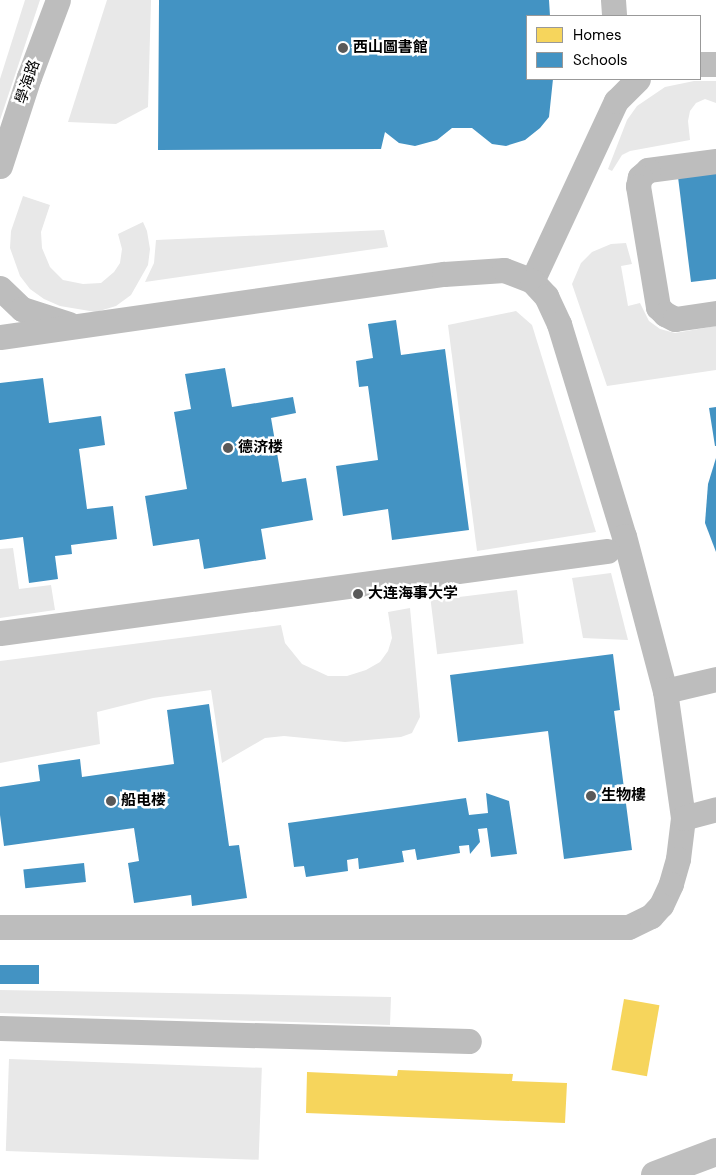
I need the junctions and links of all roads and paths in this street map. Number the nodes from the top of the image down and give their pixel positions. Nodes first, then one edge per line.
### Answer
1 (58, 0) edge
2 (613, 0) edge
3 (614, 15) edge
4 (701, 64) edge
5 (716, 64) edge
6 (636, 80) edge
7 (615, 90) edge
8 (716, 161) edge
9 (0, 166) edge
10 (532, 281) junction
11 (0, 288) edge
12 (716, 313) edge
13 (78, 327) junction
14 (0, 337) edge
15 (607, 551) dead end
16 (0, 632) edge
17 (716, 679) edge
18 (665, 691) junction
19 (716, 809) edge
20 (683, 818) junction
21 (0, 927) edge
22 (0, 1028) edge
23 (470, 1041) dead end
24 (716, 1152) edge
25 (655, 1175) edge

1 - 9 street, 學海路
2 - 3 street
4 - 5 street
6 - 7 street
7 - 10 street
8 - 12 street
10 - 13 street
10 - 18 street
11 - 13 street
13 - 14 street
15 - 16 street
17 - 18 street
18 - 20 street
19 - 20 street
20 - 21 street
22 - 23 street
24 - 25 main road

